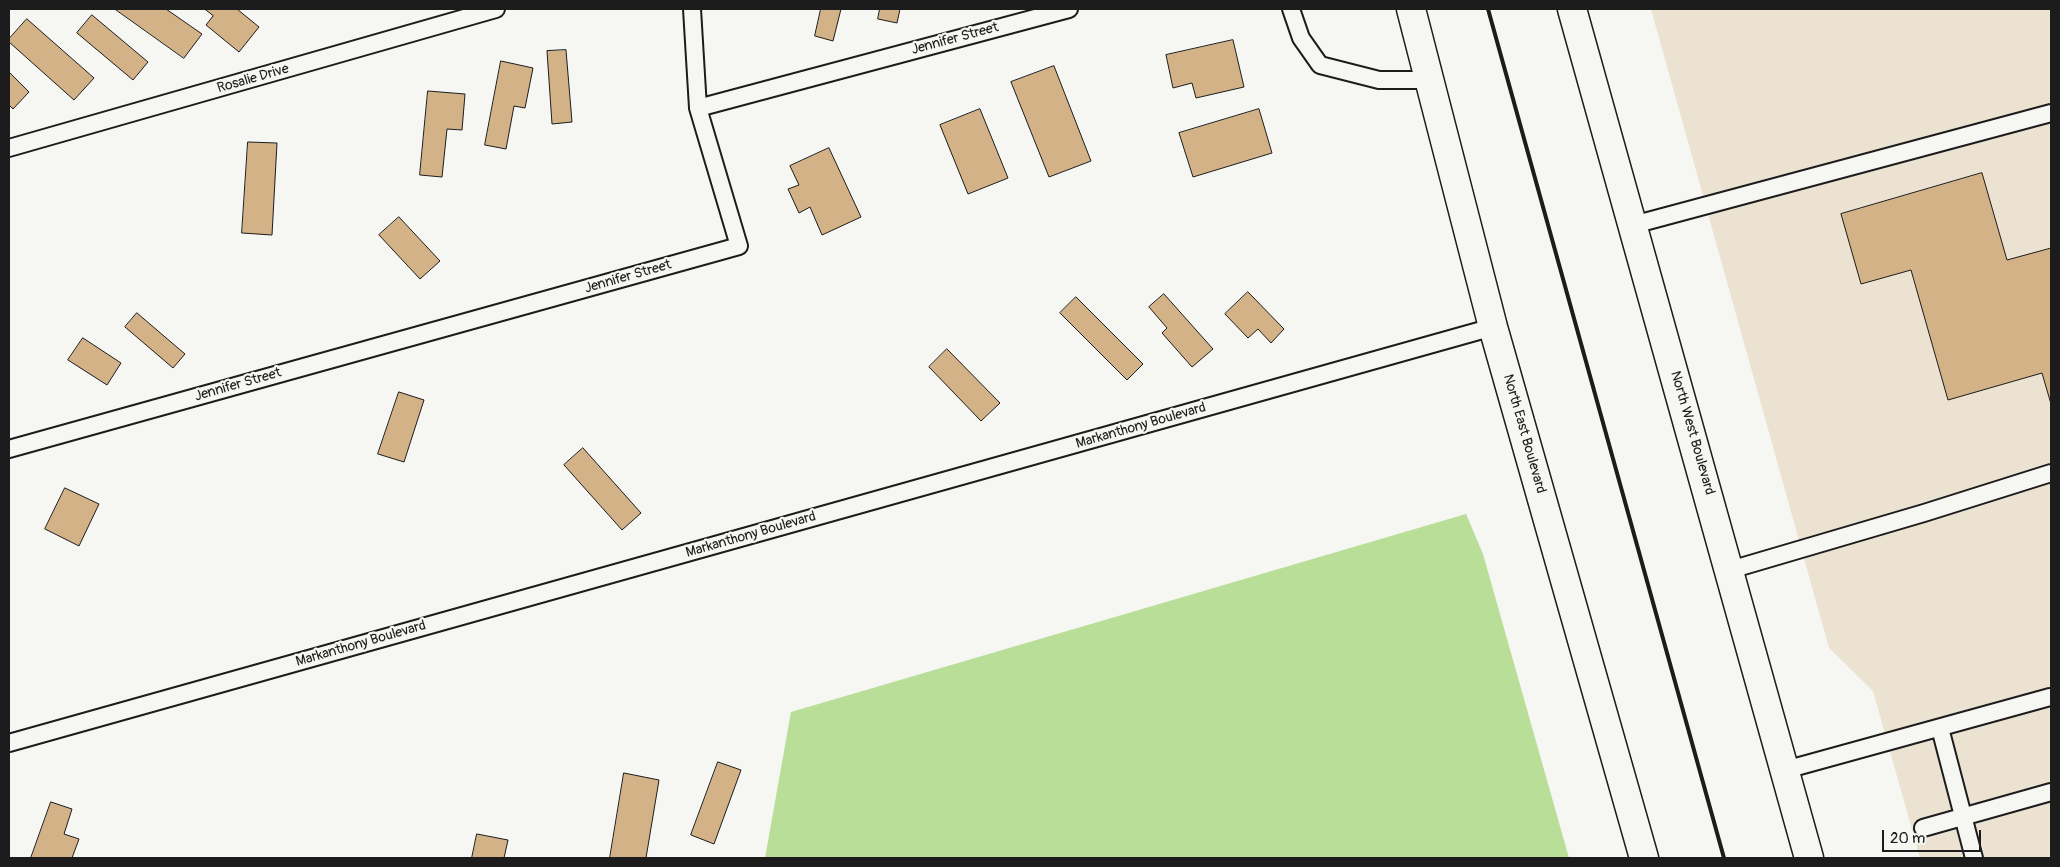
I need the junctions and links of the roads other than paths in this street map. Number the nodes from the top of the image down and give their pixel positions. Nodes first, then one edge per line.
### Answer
1 (496, 9) edge
2 (692, 9) edge
3 (1069, 9) edge
4 (1291, 9) edge
5 (1411, 9) edge
6 (1572, 9) edge
7 (1429, 80) junction
8 (698, 108) junction
9 (2051, 113) edge
10 (9, 148) edge
11 (1633, 225) junction
12 (1493, 327) junction
13 (9, 449) edge
14 (2051, 473) edge
15 (1730, 570) junction
16 (2050, 697) edge
17 (1940, 728) junction
18 (9, 743) edge
19 (1785, 770) junction
20 (2051, 792) edge
21 (1963, 817) junction
22 (1923, 828) dead end
23 (1644, 858) edge
24 (1810, 858) edge
25 (1974, 858) edge

1 - 10 lane, Rosalie Drive
2 - 8 lane
3 - 8 lane, Jennifer Street
4 - 7 lane
5 - 7 main road, North East Boulevard
6 - 11 main road, North West Boulevard
7 - 12 main road, North East Boulevard
8 - 13 lane, Jennifer Street
9 - 11 lane
11 - 15 main road, North West Boulevard
12 - 18 lane, Markanthony Boulevard
12 - 23 main road, North East Boulevard
14 - 15 lane
15 - 19 main road, North West Boulevard
16 - 17 lane
17 - 19 lane
17 - 21 lane
19 - 24 main road, North West Boulevard
20 - 21 lane
21 - 22 lane
21 - 25 lane

